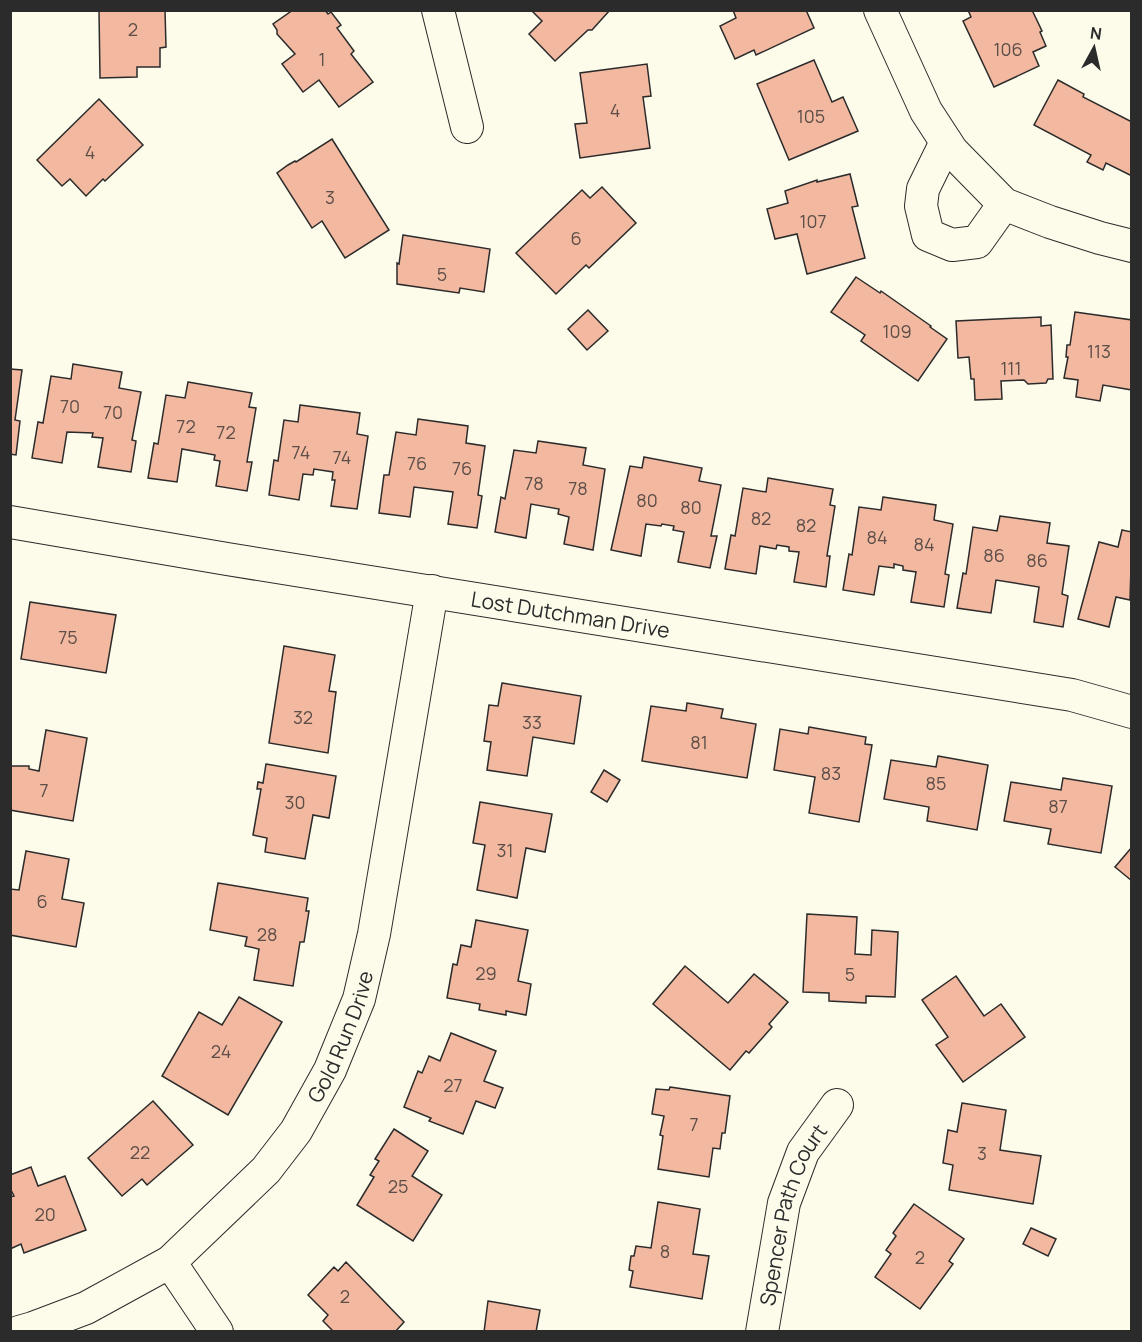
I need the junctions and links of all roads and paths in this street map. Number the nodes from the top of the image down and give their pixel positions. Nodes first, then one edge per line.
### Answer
1 (438, 10) edge
2 (880, 10) edge
3 (467, 128) dead end
4 (946, 142) junction
5 (1004, 204) junction
6 (1131, 246) edge
7 (10, 522) edge
8 (432, 591) junction
9 (1131, 712) edge
10 (837, 1106) dead end
11 (170, 1262) junction
12 (18, 1332) edge
13 (217, 1332) edge
14 (762, 1332) edge

1 - 3 street
2 - 4 street
4 - 5 street
4 - 5 street
5 - 6 street
7 - 8 street, Lost Dutchman Drive
8 - 9 street, Lost Dutchman Drive
8 - 11 street, Gold Run Drive
10 - 14 street, Spencer Path Court
11 - 12 street, Gold Run Drive
11 - 13 street

